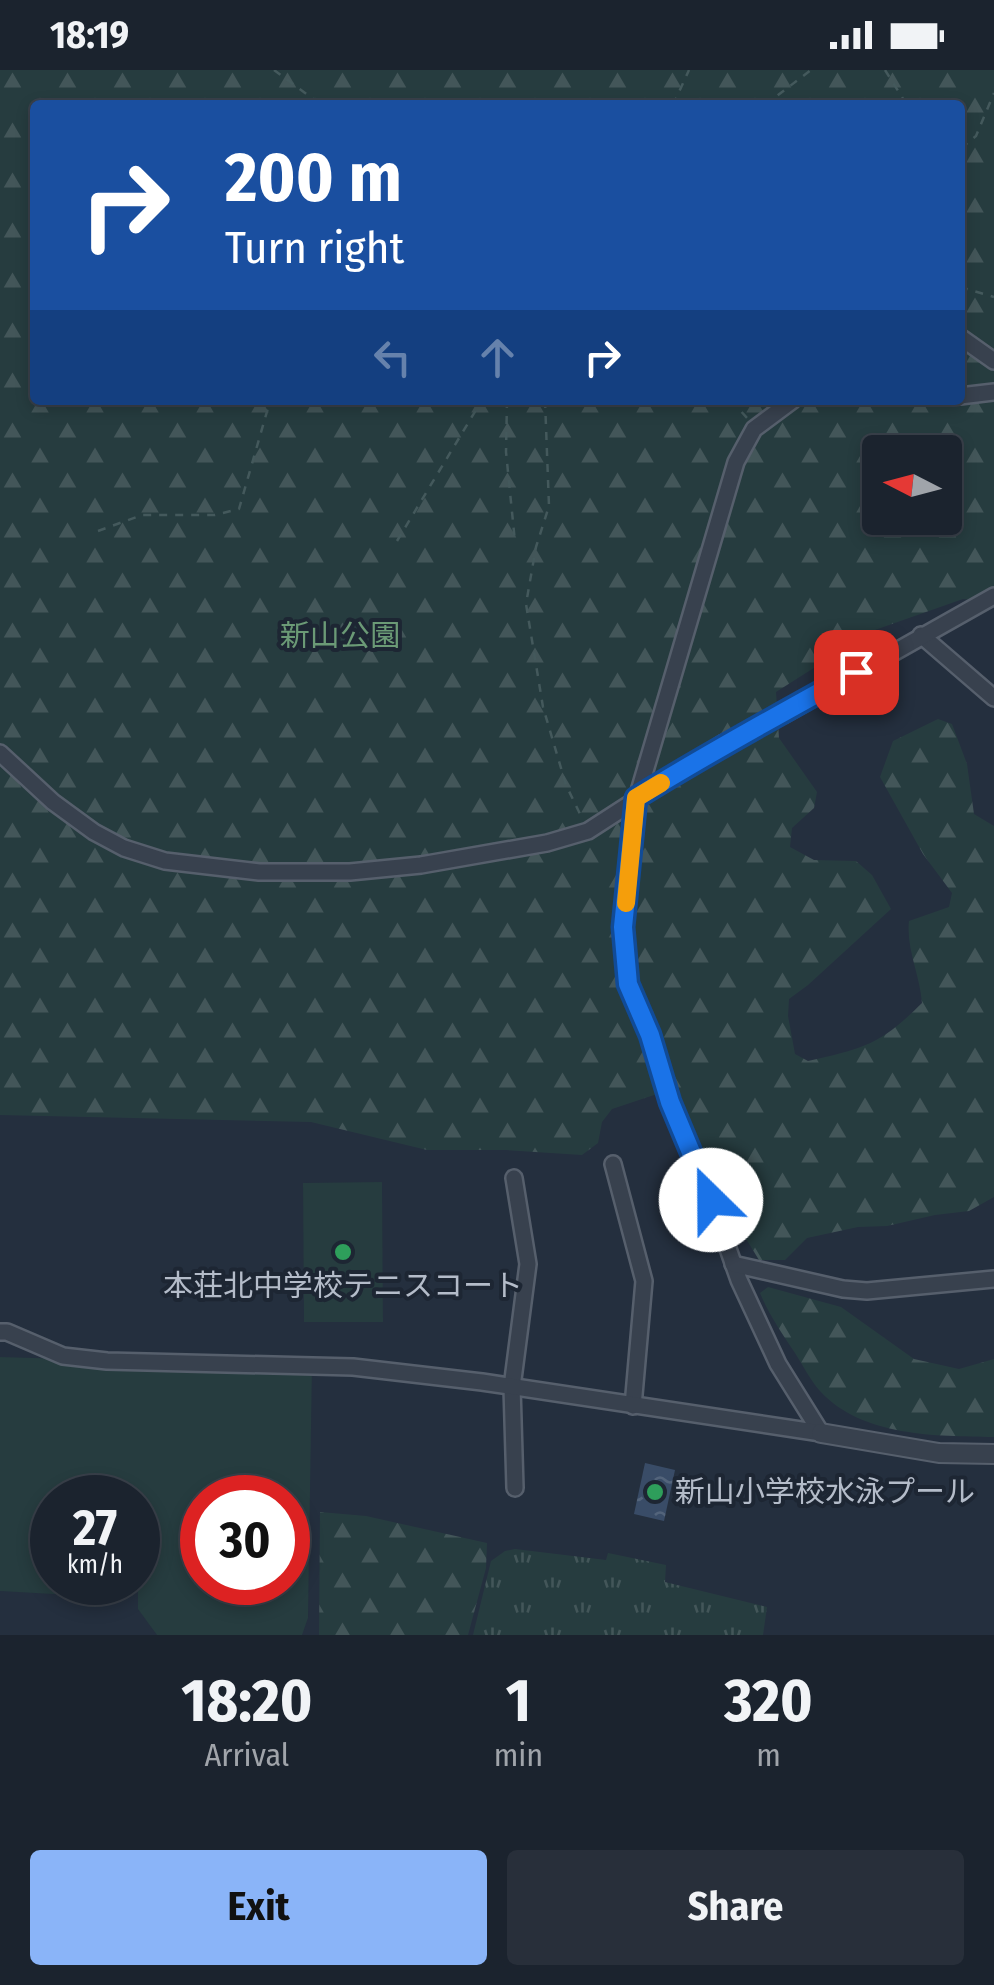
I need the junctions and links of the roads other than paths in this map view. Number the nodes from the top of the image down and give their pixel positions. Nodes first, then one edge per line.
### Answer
1 (965, 340) edge
2 (994, 361) edge
3 (994, 392) edge
4 (965, 395) edge
5 (786, 405) edge
6 (994, 596) edge
7 (921, 635) junction
8 (994, 698) edge
9 (0, 754) edge
10 (636, 798) junction
11 (613, 1164) dead end
12 (514, 1178) dead end
13 (733, 1264) junction
14 (994, 1279) edge
15 (0, 1332) edge
16 (512, 1387) junction
17 (632, 1406) junction
18 (821, 1433) junction
19 (994, 1454) edge
20 (514, 1488) dead end

1 - 2 street
3 - 4 street
5 - 10 street
6 - 7 street
7 - 8 street
7 - 10 street
9 - 10 street
10 - 13 street
11 - 17 street
12 - 16 street
13 - 14 street
13 - 18 street
15 - 16 street
16 - 17 street
16 - 20 street
17 - 18 street
18 - 19 street

